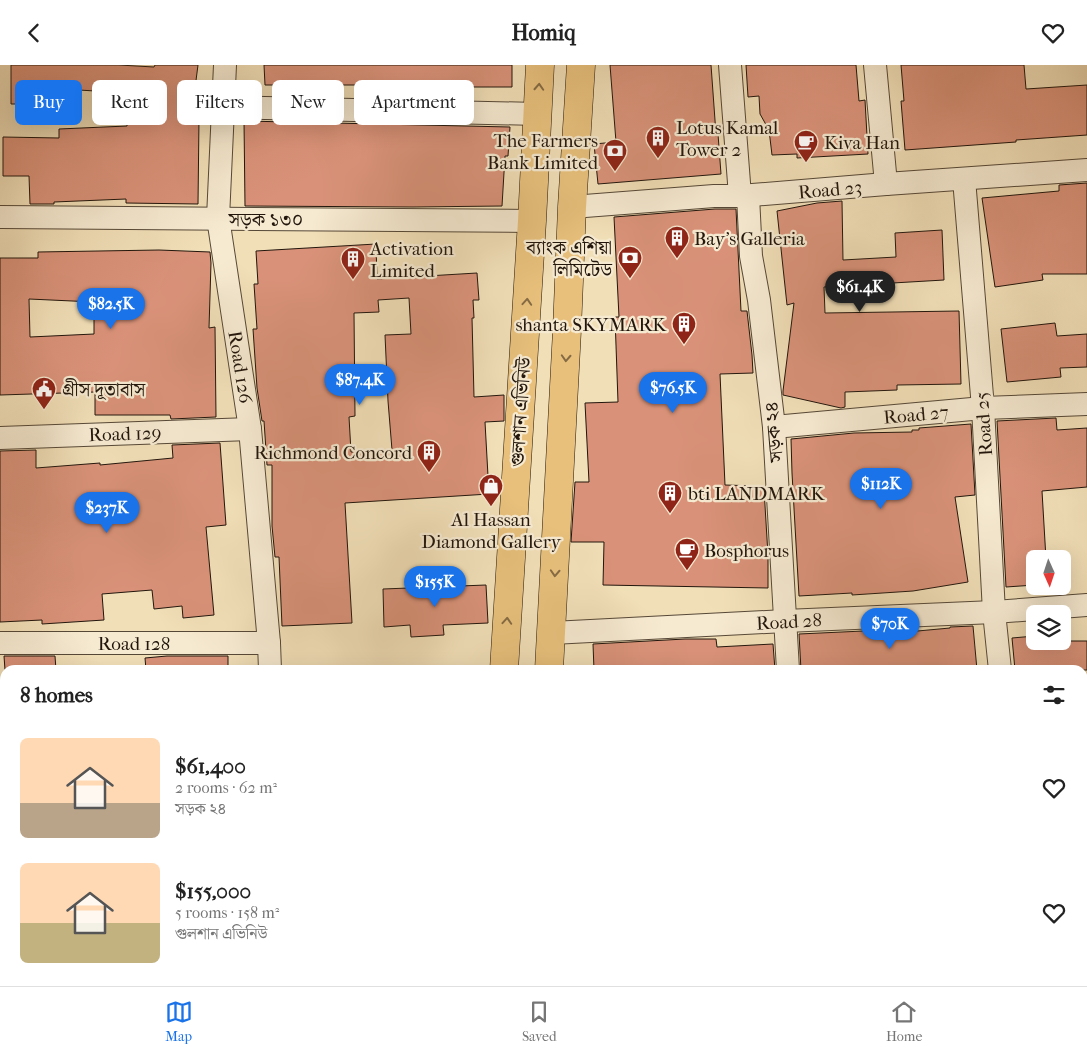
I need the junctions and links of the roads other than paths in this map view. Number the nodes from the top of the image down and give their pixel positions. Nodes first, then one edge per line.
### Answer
1 (225, 65) edge
2 (540, 65) edge
3 (581, 65) edge
4 (730, 65) edge
5 (875, 65) edge
6 (224, 80) edge
7 (262, 108) edge
8 (537, 114) junction
9 (222, 125) edge
10 (1087, 170) edge
11 (964, 179) junction
12 (886, 185) junction
13 (744, 196) junction
14 (572, 207) junction
15 (0, 217) edge
16 (218, 219) junction
17 (532, 221) junction
18 (1087, 403) edge
19 (983, 408) junction
20 (774, 427) junction
21 (250, 429) junction
22 (0, 438) edge
23 (1087, 605) edge
24 (994, 612) junction
25 (785, 621) junction
26 (552, 633) junction
27 (0, 643) edge
28 (269, 643) junction
29 (270, 665) edge
30 (504, 665) edge
31 (549, 665) edge
32 (788, 665) edge
33 (999, 665) edge

1 - 6 street, Road 126
8 -> 2 main road, গুলশান এভিনিউ
3 - 14 main road
4 - 13 street, সড়ক ২৪
5 - 12 street
7 - 8 street
8 - 17 main road, গুলশান এভিনিউ
9 - 16 street, Road 126
10 - 11 street, Road 23
11 - 12 street, Road 23
11 - 19 street, Road 25
12 - 13 street, Road 23
13 - 14 street, Road 23
13 - 20 street, সড়ক ২৪
14 -> 26 main road
15 - 16 street, সড়ক ১৩০
16 - 17 street, সড়ক ১৩০
16 - 21 street, Road 126
30 -> 17 main road, গুলশান এভিনিউ
18 - 19 street, Road 27
19 - 20 street, Road 27
19 - 24 street, Road 25
20 - 25 street, সড়ক ২৪
21 - 22 street, Road 129
21 - 28 street, Road 126
23 - 24 street, Road 28
24 - 25 street, Road 28
24 - 33 street, Road 25
25 - 26 street, Road 28
25 - 32 street, সড়ক ২৪
26 - 31 main road
27 - 28 street, Road 128
28 - 29 street, Road 126

